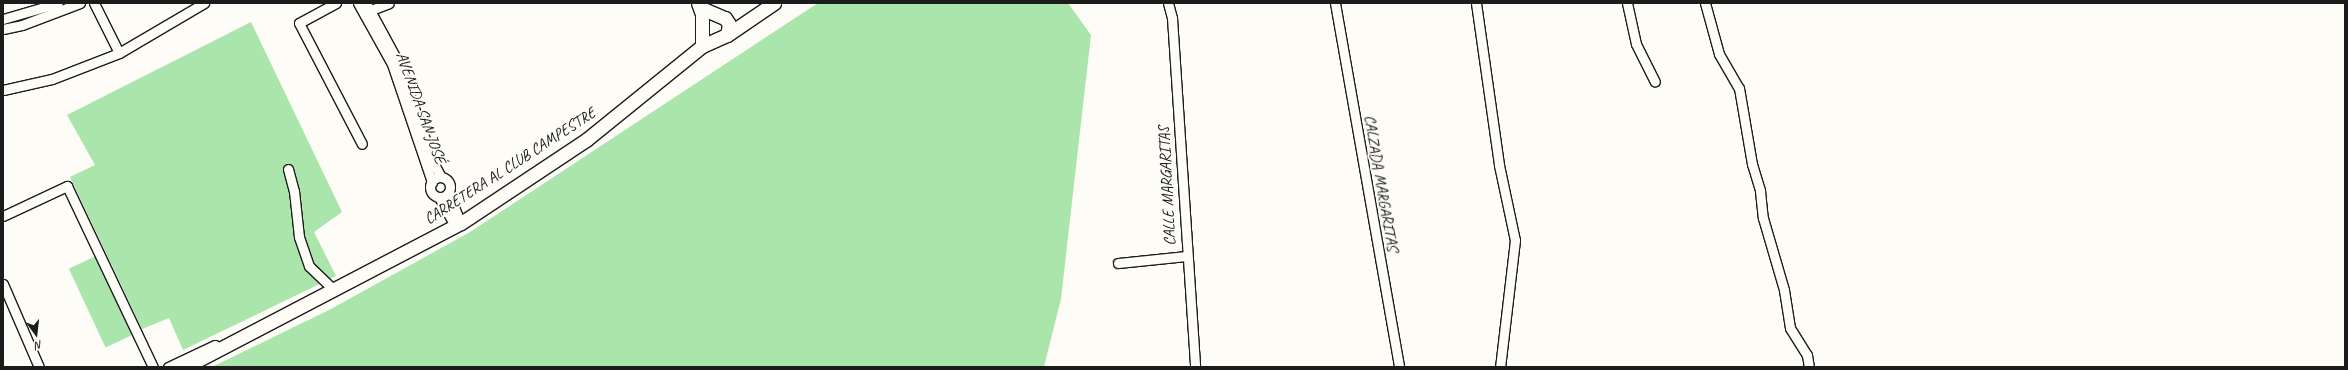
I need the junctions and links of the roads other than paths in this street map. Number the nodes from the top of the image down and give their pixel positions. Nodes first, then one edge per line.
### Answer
1 (58, 3) edge
2 (80, 3) edge
3 (94, 3) edge
4 (204, 3) edge
5 (336, 3) edge
6 (358, 3) edge
7 (389, 3) edge
8 (774, 3) edge
9 (1168, 3) edge
10 (1334, 3) edge
11 (1476, 3) edge
12 (1627, 3) edge
13 (1705, 3) edge
14 (700, 5) edge
15 (368, 7) edge
16 (3, 19) edge
17 (3, 29) edge
18 (727, 35) junction
19 (702, 46) junction
20 (119, 53) junction
21 (1655, 82) dead end
22 (3, 90) edge
23 (362, 144) dead end
24 (288, 169) dead end
25 (441, 177) junction
26 (432, 182) junction
27 (448, 193) junction
28 (439, 197) junction
29 (3, 216) edge
30 (458, 224) junction
31 (1187, 256) junction
32 (1118, 264) dead end
33 (4, 289) edge
34 (334, 290) junction
35 (242, 338) junction
36 (39, 367) edge
37 (153, 367) edge
38 (168, 367) edge
39 (185, 367) edge
40 (1195, 367) edge
41 (1399, 367) edge
42 (1500, 367) edge
43 (1809, 367) edge

1 - 16 street
2 - 17 street
3 - 20 street
4 - 20 street
5 - 23 street
6 - 26 street, AVENIDA SAN JOSÉ
7 - 15 street
8 - 18 street, CARRETERA AL CLUB CAMPESTRE
9 - 31 street, CALLE MARGARITAS
10 - 41 street, CALZADA MARGARITAS
11 - 42 street
12 - 21 street
13 - 43 street
14 - 18 street
14 - 19 street
15 - 25 street, AVENIDA SAN JOSÉ
18 - 19 street, CARRETERA AL CLUB CAMPESTRE
19 - 30 street, CARRETERA AL CLUB CAMPESTRE
20 - 22 street
24 - 34 street
25 - 26 street
25 - 27 street
26 - 28 street
27 - 28 street
27 - 30 street
28 - 30 street
29 - 37 street
30 - 34 street, CARRETERA AL CLUB CAMPESTRE
31 - 32 street
31 - 40 street, CALLE MARGARITAS
33 - 36 street
34 - 35 street, CARRETERA AL CLUB CAMPESTRE
35 - 38 street
35 - 39 street, CARRETERA AL CLUB CAMPESTRE

